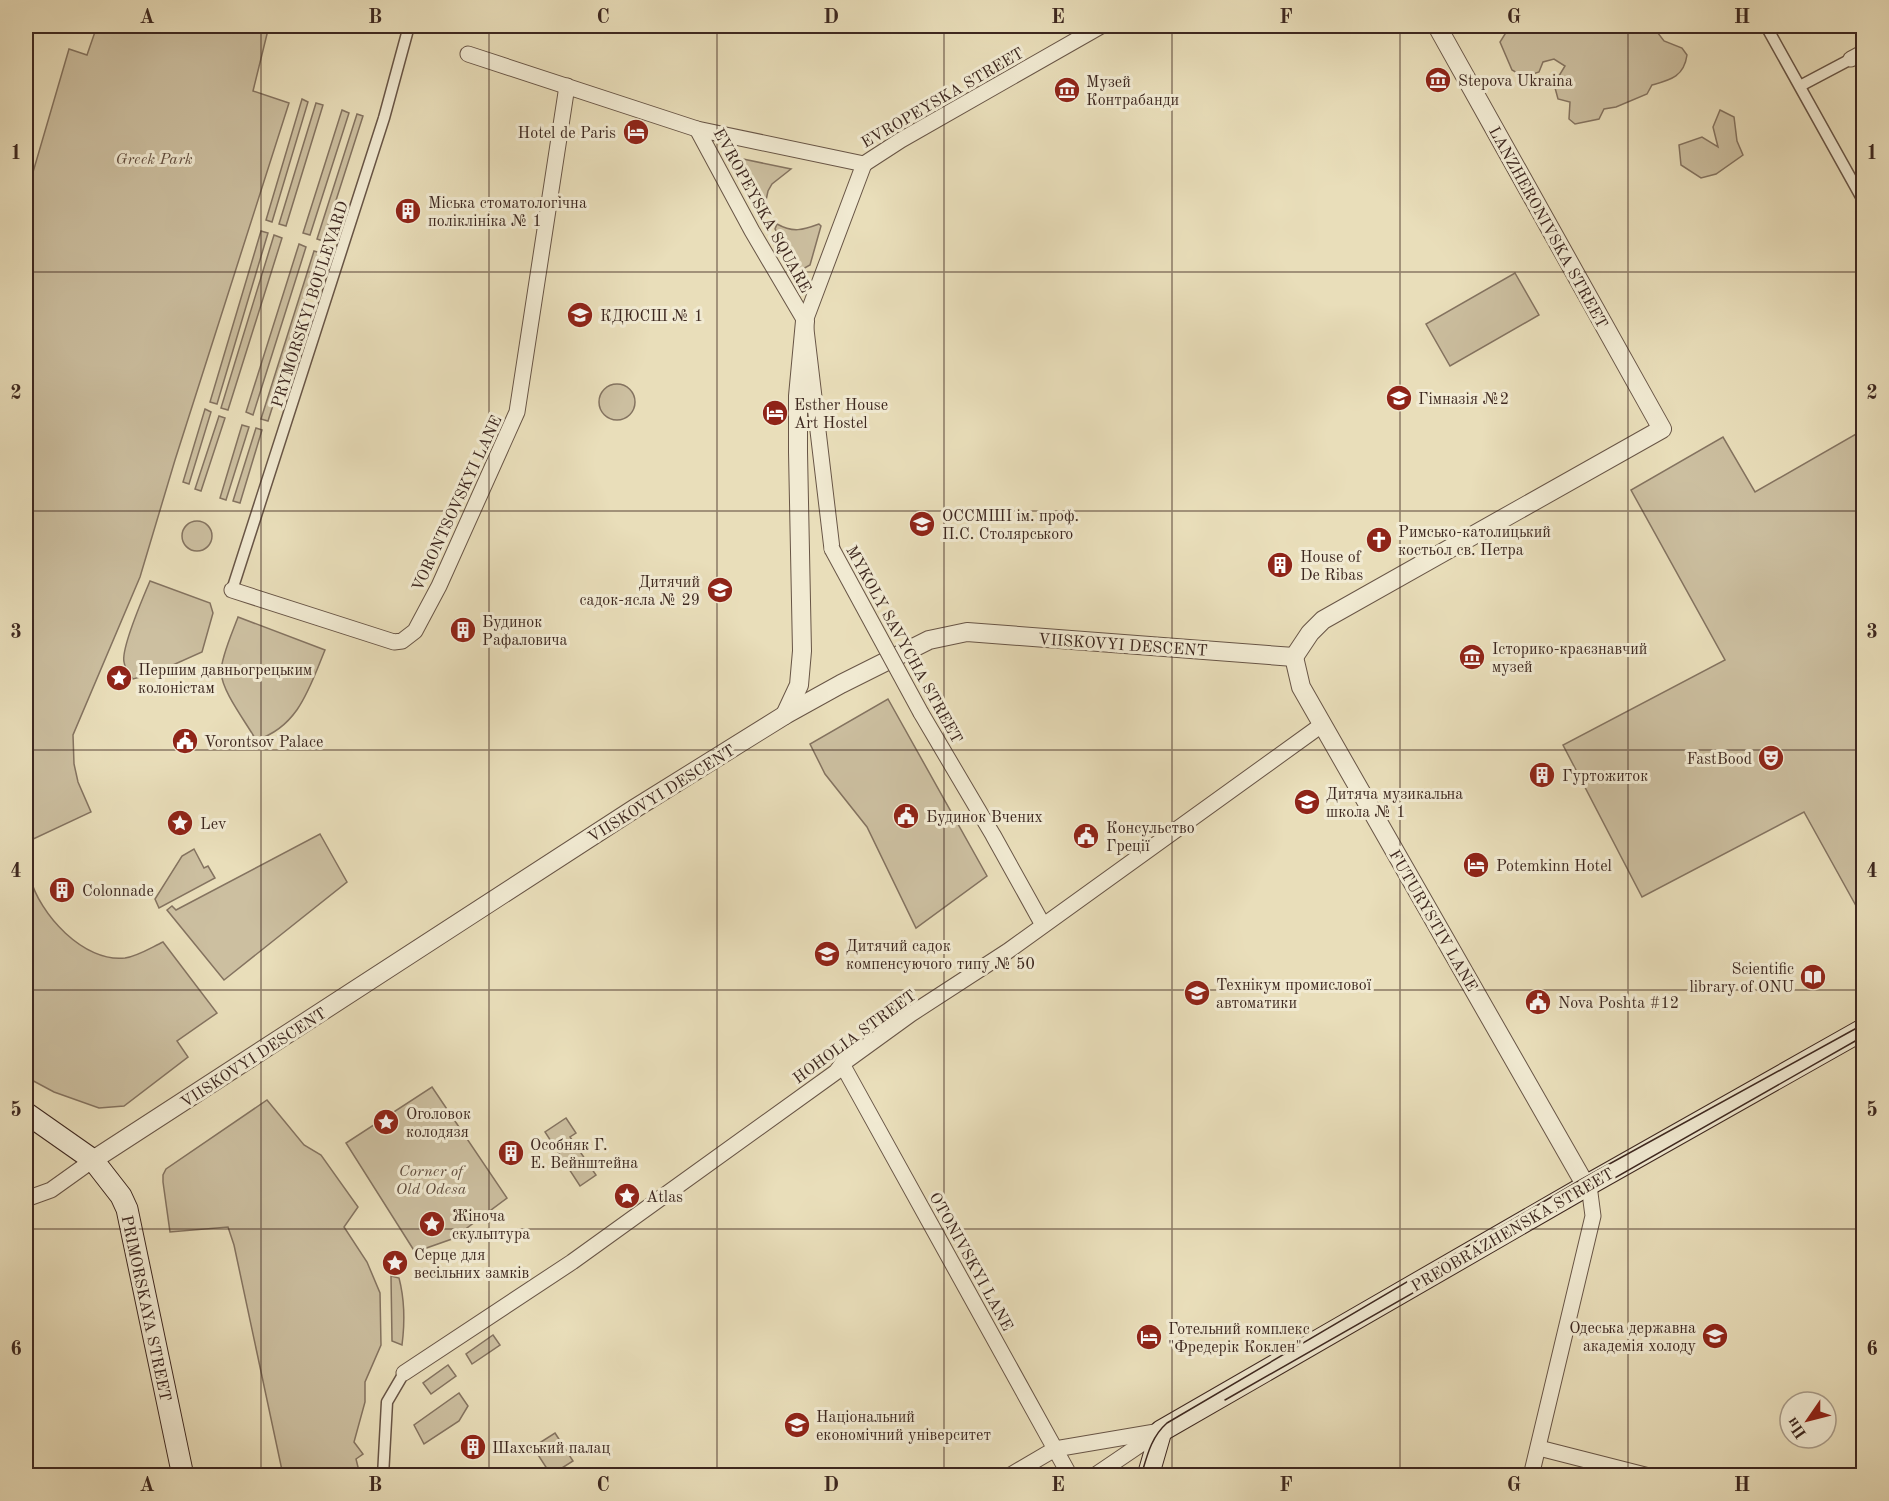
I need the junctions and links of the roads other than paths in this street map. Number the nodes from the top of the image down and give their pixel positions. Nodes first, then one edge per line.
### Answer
1 (409, 26) edge
2 (1101, 26) edge
3 (1437, 26) edge
4 (1766, 26) edge
5 (468, 54) dead end
6 (1857, 55) edge
7 (567, 86) junction
8 (1800, 86) junction
9 (698, 129) junction
10 (864, 164) junction
11 (1863, 202) edge
12 (805, 321) junction
13 (231, 590) joint
14 (1294, 657) junction
15 (786, 715) junction
16 (1323, 724) junction
17 (1042, 925) junction
18 (1863, 1029) edge
19 (842, 1064) junction
20 (26, 1113) edge
21 (93, 1160) junction
22 (1584, 1183) junction
23 (26, 1199) edge
24 (404, 1373) joint
25 (1161, 1431) junction
26 (1539, 1448) junction
27 (1055, 1449) junction
28 (183, 1476) edge
29 (383, 1476) edge
30 (1009, 1476) edge
31 (1070, 1476) edge
32 (1094, 1476) edge
33 (1148, 1476) edge
34 (1531, 1476) edge
35 (1649, 1476) edge

1 - 13 street, PRYMORSKYI BOULEVARD
2 - 10 street, EVROPEYSKA STREET
3 - 14 street, LANZHERONIVSKA STREET
4 - 8 street
5 - 7 street
6 - 8 street
7 - 9 street
7 - 13 street, VORONTSOVSKYI LANE
8 - 11 street
9 - 10 street, EVROPEYSKA SQUARE
9 - 12 street, EVROPEYSKA SQUARE
10 - 12 street, EVROPEYSKA SQUARE
12 - 15 street
12 - 17 street, MYKOLY SAVYCHA STREET, bridge
14 - 15 street, VIISKOVYI DESCENT
14 - 16 street, FUTURYSTIV LANE
15 - 21 street, VIISKOVYI DESCENT
16 - 17 street, HOHOLIA STREET
16 - 22 street, FUTURYSTIV LANE
17 - 19 street, HOHOLIA STREET
18 - 22 main road, PREOBRAZHENSKA STREET
19 - 24 street, HOHOLIA STREET
19 - 27 street, OTONIVSKYI LANE
20 - 21 main road, PRIMORSKAYA STREET
21 - 23 street
21 - 28 main road, PRIMORSKAYA STREET
22 - 25 main road, PREOBRAZHENSKA STREET
22 - 26 street
24 - 29 street
25 - 27 street, PREOBRAZHENSKA STREET
25 - 32 street, PREOBRAZHENSKA STREET
25 - 33 main road
26 - 34 street
26 - 35 street
27 - 30 street, PREOBRAZHENSKA STREET
27 - 31 street, OTONIVSKYI LANE

